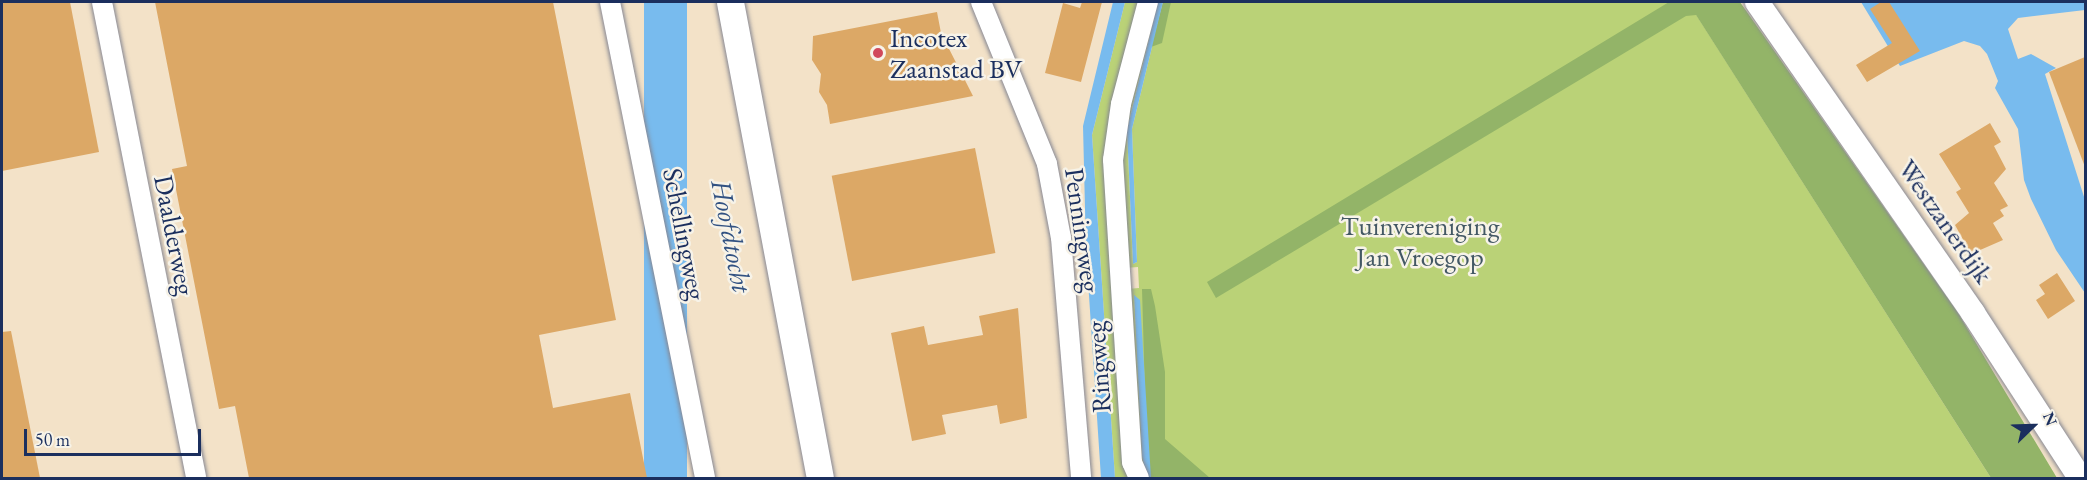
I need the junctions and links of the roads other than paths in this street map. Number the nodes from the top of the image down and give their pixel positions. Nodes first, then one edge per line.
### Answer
1 (102, 2) edge
2 (610, 2) edge
3 (730, 2) edge
4 (981, 2) edge
5 (1148, 2) edge
6 (1757, 2) edge
7 (196, 478) edge
8 (705, 478) edge
9 (820, 478) edge
10 (1081, 478) edge
11 (1139, 478) edge
12 (2080, 478) edge

1 - 7 street, Daalderweg
2 - 8 street, Schellingweg
3 - 9 main road
4 - 10 street, Penningweg
5 - 11 street, Ringweg
6 - 12 street, Westzanerdijk

